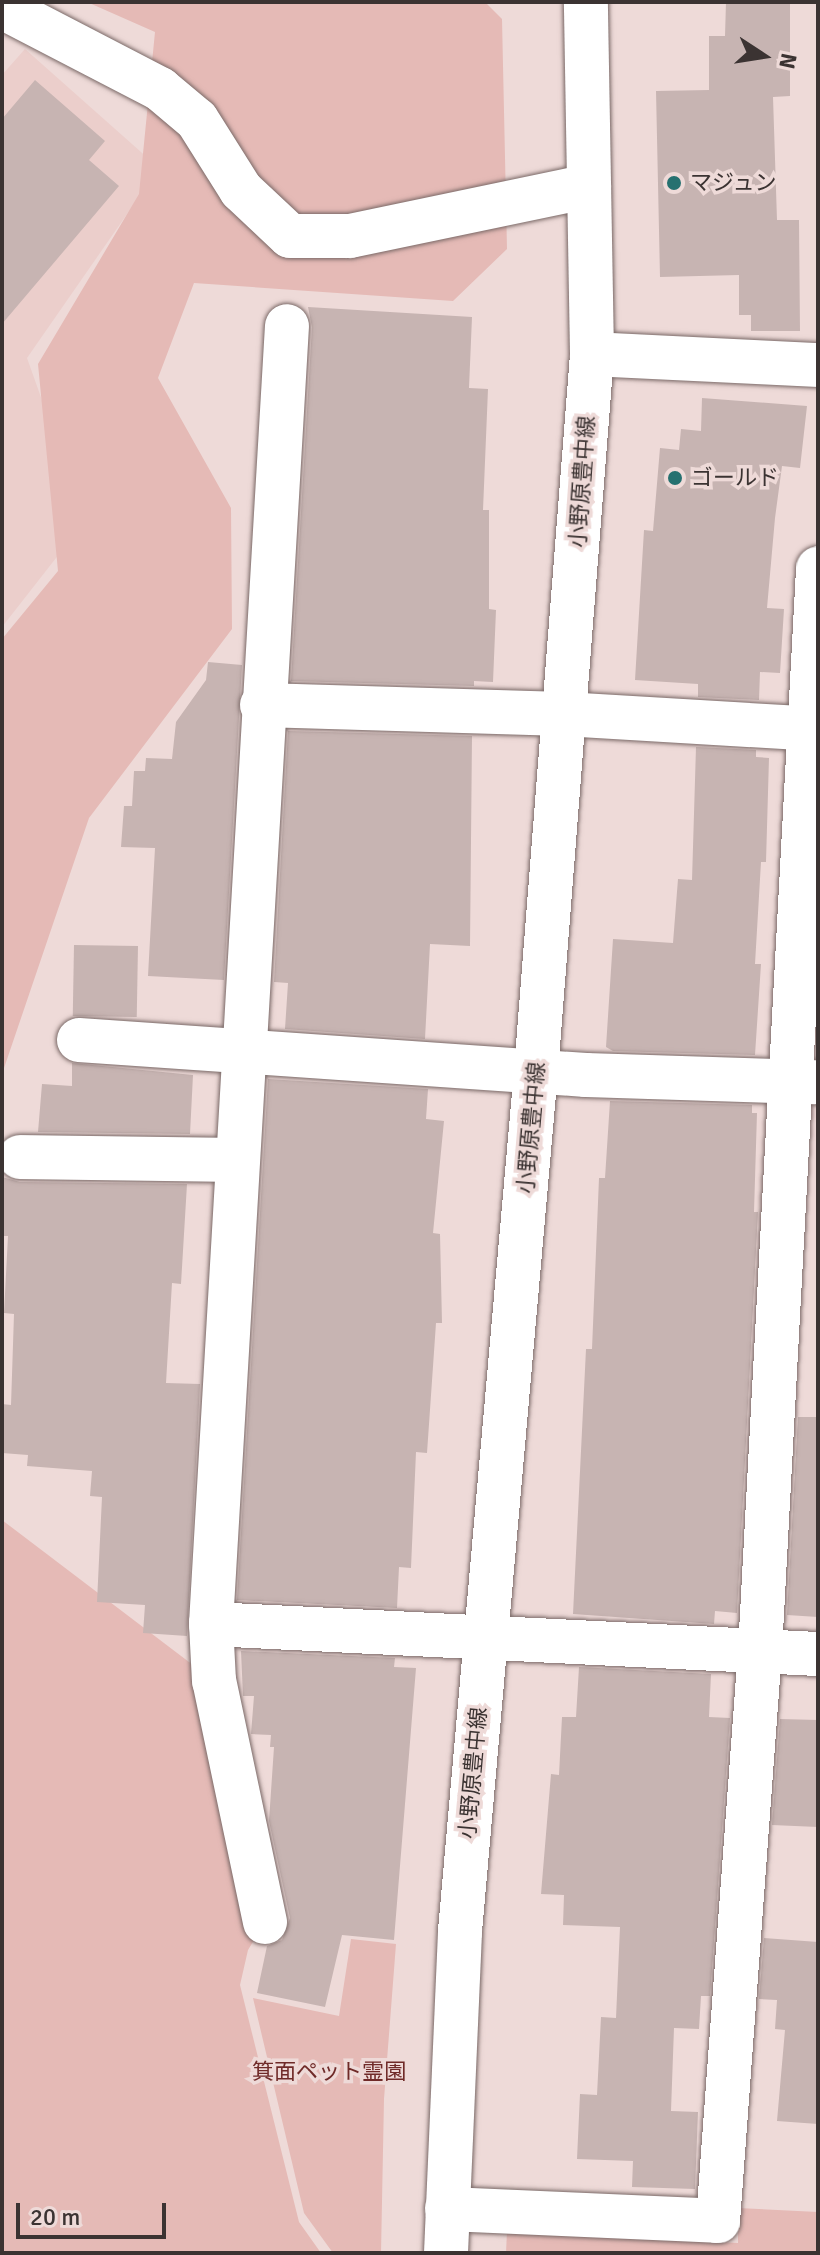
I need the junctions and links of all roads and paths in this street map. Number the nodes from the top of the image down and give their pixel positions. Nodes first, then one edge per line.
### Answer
1 (586, 2) edge
2 (2, 7) edge
3 (589, 186) junction
4 (287, 326) dead end
5 (592, 354) junction
6 (818, 365) edge
7 (818, 569) edge
8 (262, 705) junction
9 (564, 714) junction
10 (813, 728) edge
11 (79, 1040) dead end
12 (243, 1051) junction
13 (536, 1071) junction
14 (803, 1081) edge
15 (20, 1157) dead end
16 (236, 1160) junction
17 (211, 1624) junction
18 (485, 1635) junction
19 (760, 1651) junction
20 (818, 1654) edge
21 (265, 1922) dead end
22 (447, 2209) junction
23 (446, 2253) edge

1 - 3 street, 小野原豊中線
2 - 3 street
3 - 5 street, 小野原豊中線
4 - 8 street
5 - 6 street
5 - 9 street, 小野原豊中線
7 - 10 street
8 - 9 street
8 - 12 street
9 - 10 street
9 - 13 street, 小野原豊中線
10 - 14 street
11 - 12 street
12 - 13 street
12 - 16 street
13 - 14 street
13 - 18 street, 小野原豊中線
14 - 19 street
15 - 16 street
16 - 17 street
17 - 18 street
17 - 21 street
18 - 19 street
18 - 22 street, 小野原豊中線
19 - 20 street
19 - 22 street
22 - 23 street, 小野原豊中線

